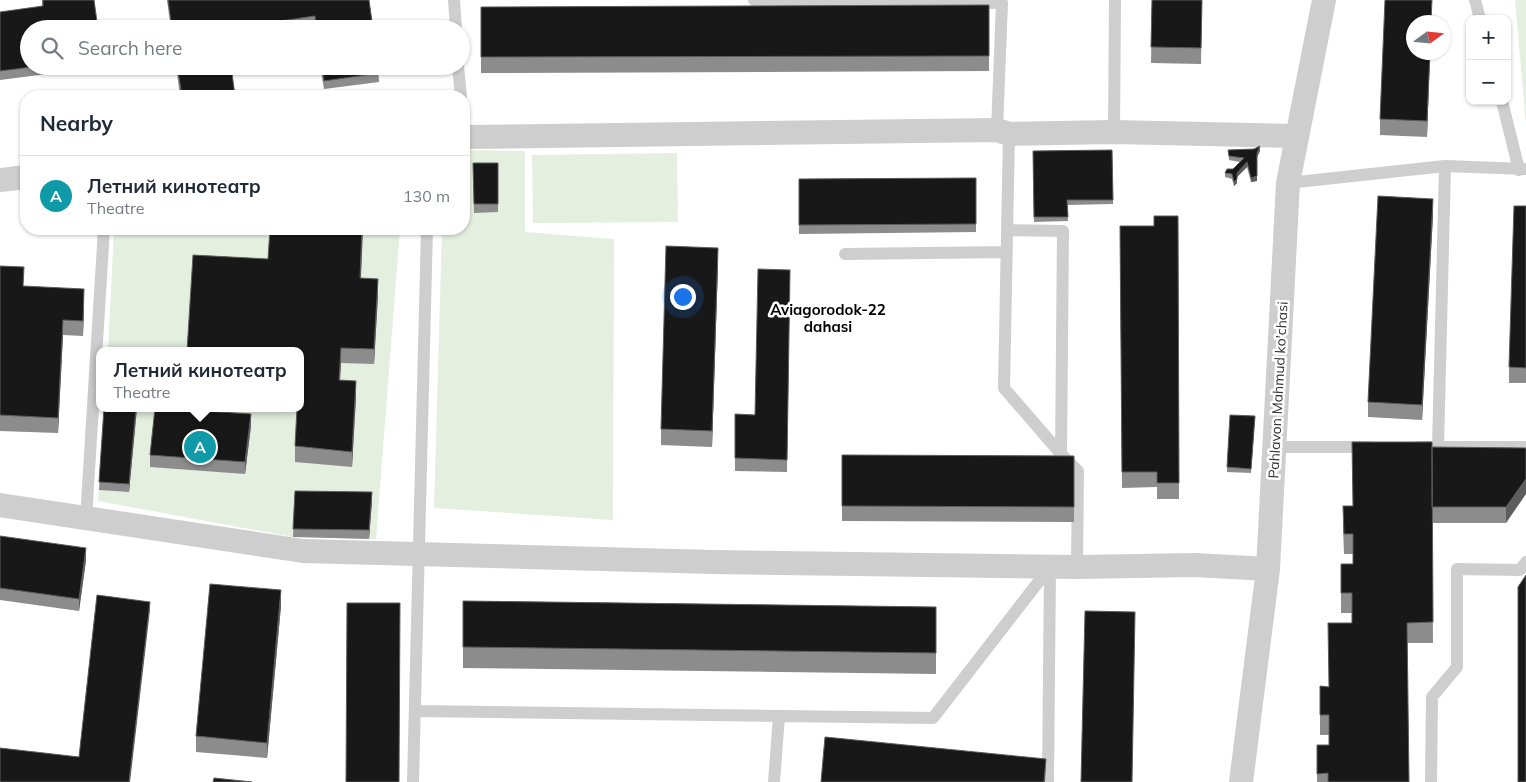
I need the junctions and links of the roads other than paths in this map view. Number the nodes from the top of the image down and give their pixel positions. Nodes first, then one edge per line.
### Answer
1 (454, 0) edge
2 (754, 0) edge
3 (897, 0) edge
4 (1115, 0) edge
5 (1324, 0) edge
6 (1475, 0) edge
7 (1479, 15) edge
8 (455, 20) edge
9 (459, 75) edge
10 (460, 90) edge
11 (1503, 105) edge
12 (1003, 132) junction
13 (1114, 132) junction
14 (1297, 136) junction
15 (470, 137) edge
16 (1445, 166) junction
17 (1523, 170) edge
18 (20, 178) edge
19 (0, 180) edge
20 (1288, 183) junction
21 (1007, 230) junction
22 (104, 235) edge
23 (427, 235) edge
24 (1007, 252) junction
25 (845, 254) dead end
26 (97, 347) edge
27 (96, 358) edge
28 (1276, 447) junction
29 (1381, 447) edge
30 (1400, 447) edge
31 (1438, 447) junction
32 (1526, 447) edge
33 (1061, 454) junction
34 (0, 505) edge
35 (86, 519) junction
36 (420, 556) junction
37 (1526, 562) edge
38 (1050, 567) junction
39 (1077, 567) junction
40 (1268, 569) junction
41 (416, 711) junction
42 (779, 716) junction
43 (413, 782) edge
44 (774, 782) edge
45 (1048, 782) edge
46 (1242, 782) edge
47 (1431, 782) edge

1 - 8 lane
2 - 3 lane
3 - 12 lane
4 - 13 lane
5 - 14 street, Pahlavon Mahmud ko'chasi
6 - 7 lane
9 - 10 lane
11 - 17 lane
12 - 13 street
12 - 15 street
12 - 21 lane
13 - 14 street
14 - 20 street, Pahlavon Mahmud ko'chasi
16 - 17 lane
16 - 20 lane
16 - 31 lane
18 - 19 street
20 - 28 street, Pahlavon Mahmud ko'chasi
21 - 24 lane
21 - 33 lane
22 - 26 lane
23 - 36 lane
24 - 25 lane
24 - 33 lane
27 - 35 lane
28 - 29 lane
28 - 40 street, Pahlavon Mahmud ko'chasi
30 - 31 lane
31 - 32 lane
33 - 39 lane
34 - 35 street
35 - 36 street
36 - 38 street
36 - 41 lane
37 - 47 lane
38 - 39 street
38 - 42 lane
38 - 45 lane
39 - 40 street
40 - 46 street, Pahlavon Mahmud ko'chasi
41 - 42 lane
41 - 43 lane
42 - 44 lane

